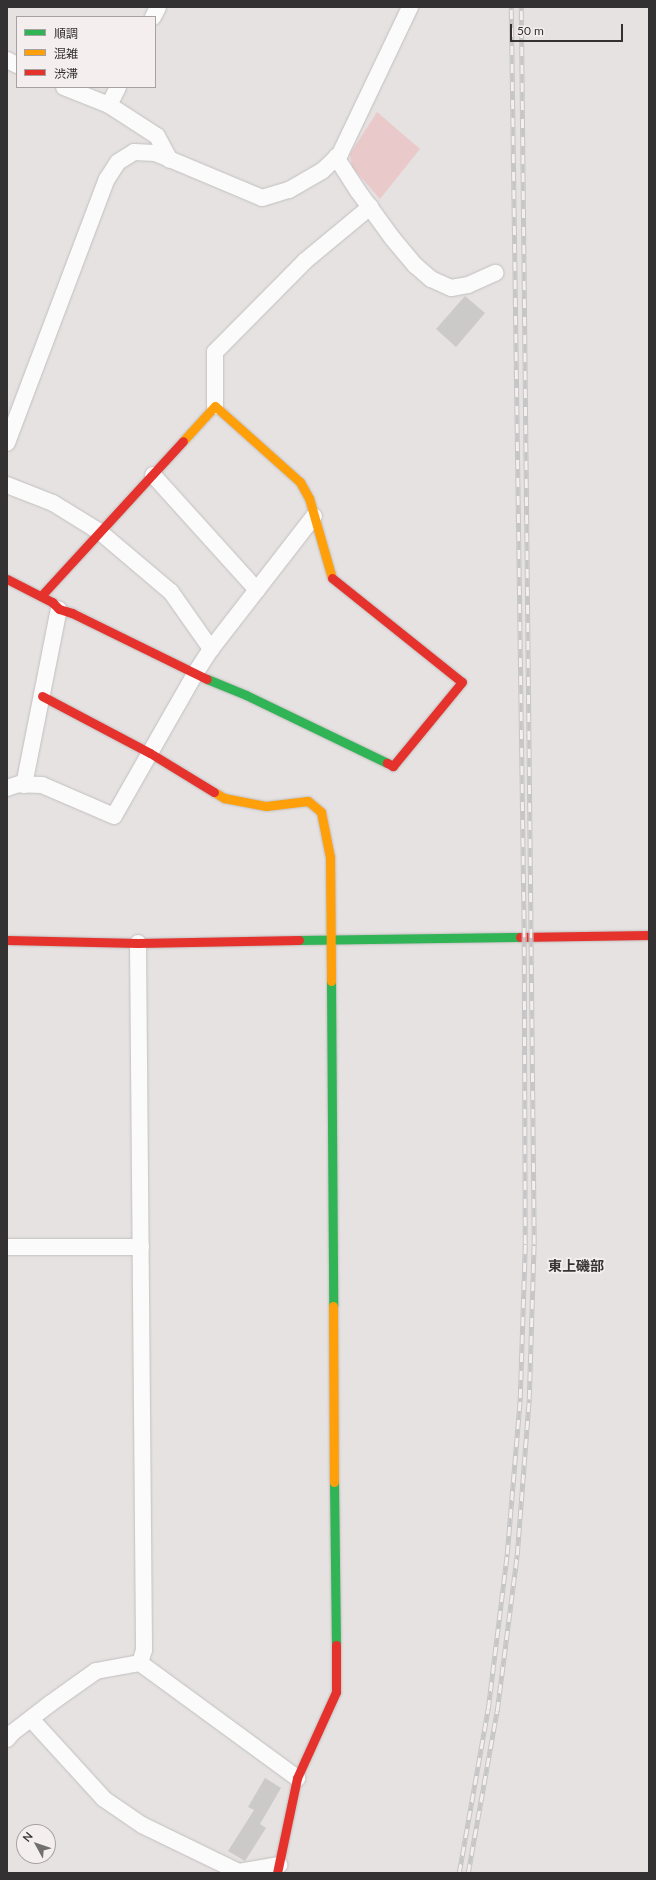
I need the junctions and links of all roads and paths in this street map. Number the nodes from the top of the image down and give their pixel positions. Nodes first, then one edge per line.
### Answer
1 (158, 7) edge
2 (410, 7) edge
3 (154, 16) edge
4 (7, 60) edge
5 (16, 64) edge
6 (66, 88) edge
7 (118, 88) edge
8 (109, 105) junction
9 (336, 157) junction
10 (170, 160) junction
11 (370, 207) junction
12 (495, 273) dead end
13 (215, 406) junction
14 (11, 420) edge
15 (7, 443) edge
16 (153, 474) junction
17 (7, 485) edge
18 (314, 516) junction
19 (100, 532) junction
20 (7, 579) edge
21 (257, 590) junction
22 (41, 596) junction
23 (59, 609) junction
24 (211, 649) junction
25 (195, 674) junction
26 (42, 696) junction
27 (150, 753) junction
28 (24, 785) junction
29 (7, 788) edge
30 (649, 934) edge
31 (7, 940) edge
32 (330, 940) junction
33 (138, 943) junction
34 (7, 1247) edge
35 (140, 1247) junction
36 (140, 1664) junction
37 (31, 1719) junction
38 (7, 1739) edge
39 (297, 1778) junction
40 (278, 1869) edge

1 - 3 street
2 - 9 street
4 - 5 street
6 - 8 street
7 - 8 street
8 - 10 street
9 - 10 street
9 - 11 street
10 - 14 street
11 - 12 street
11 - 13 street
13 - 16 street
13 - 18 street
14 - 15 street
16 - 19 street
16 - 21 street
17 - 19 street
18 - 21 street
18 - 25 street
19 - 22 street
19 - 24 street
20 - 22 street
21 - 24 street
22 - 23 street
23 - 25 street
23 - 26 street
24 - 25 street
25 - 27 street
26 - 27 street
26 - 28 street
27 - 28 street
27 - 32 street
28 - 29 street
30 - 32 street
31 - 33 street
32 - 33 street
32 - 39 street
33 - 35 street
34 - 35 street
35 - 36 street
36 - 37 street
36 - 39 street
37 - 38 street
37 - 40 street
39 - 40 street

